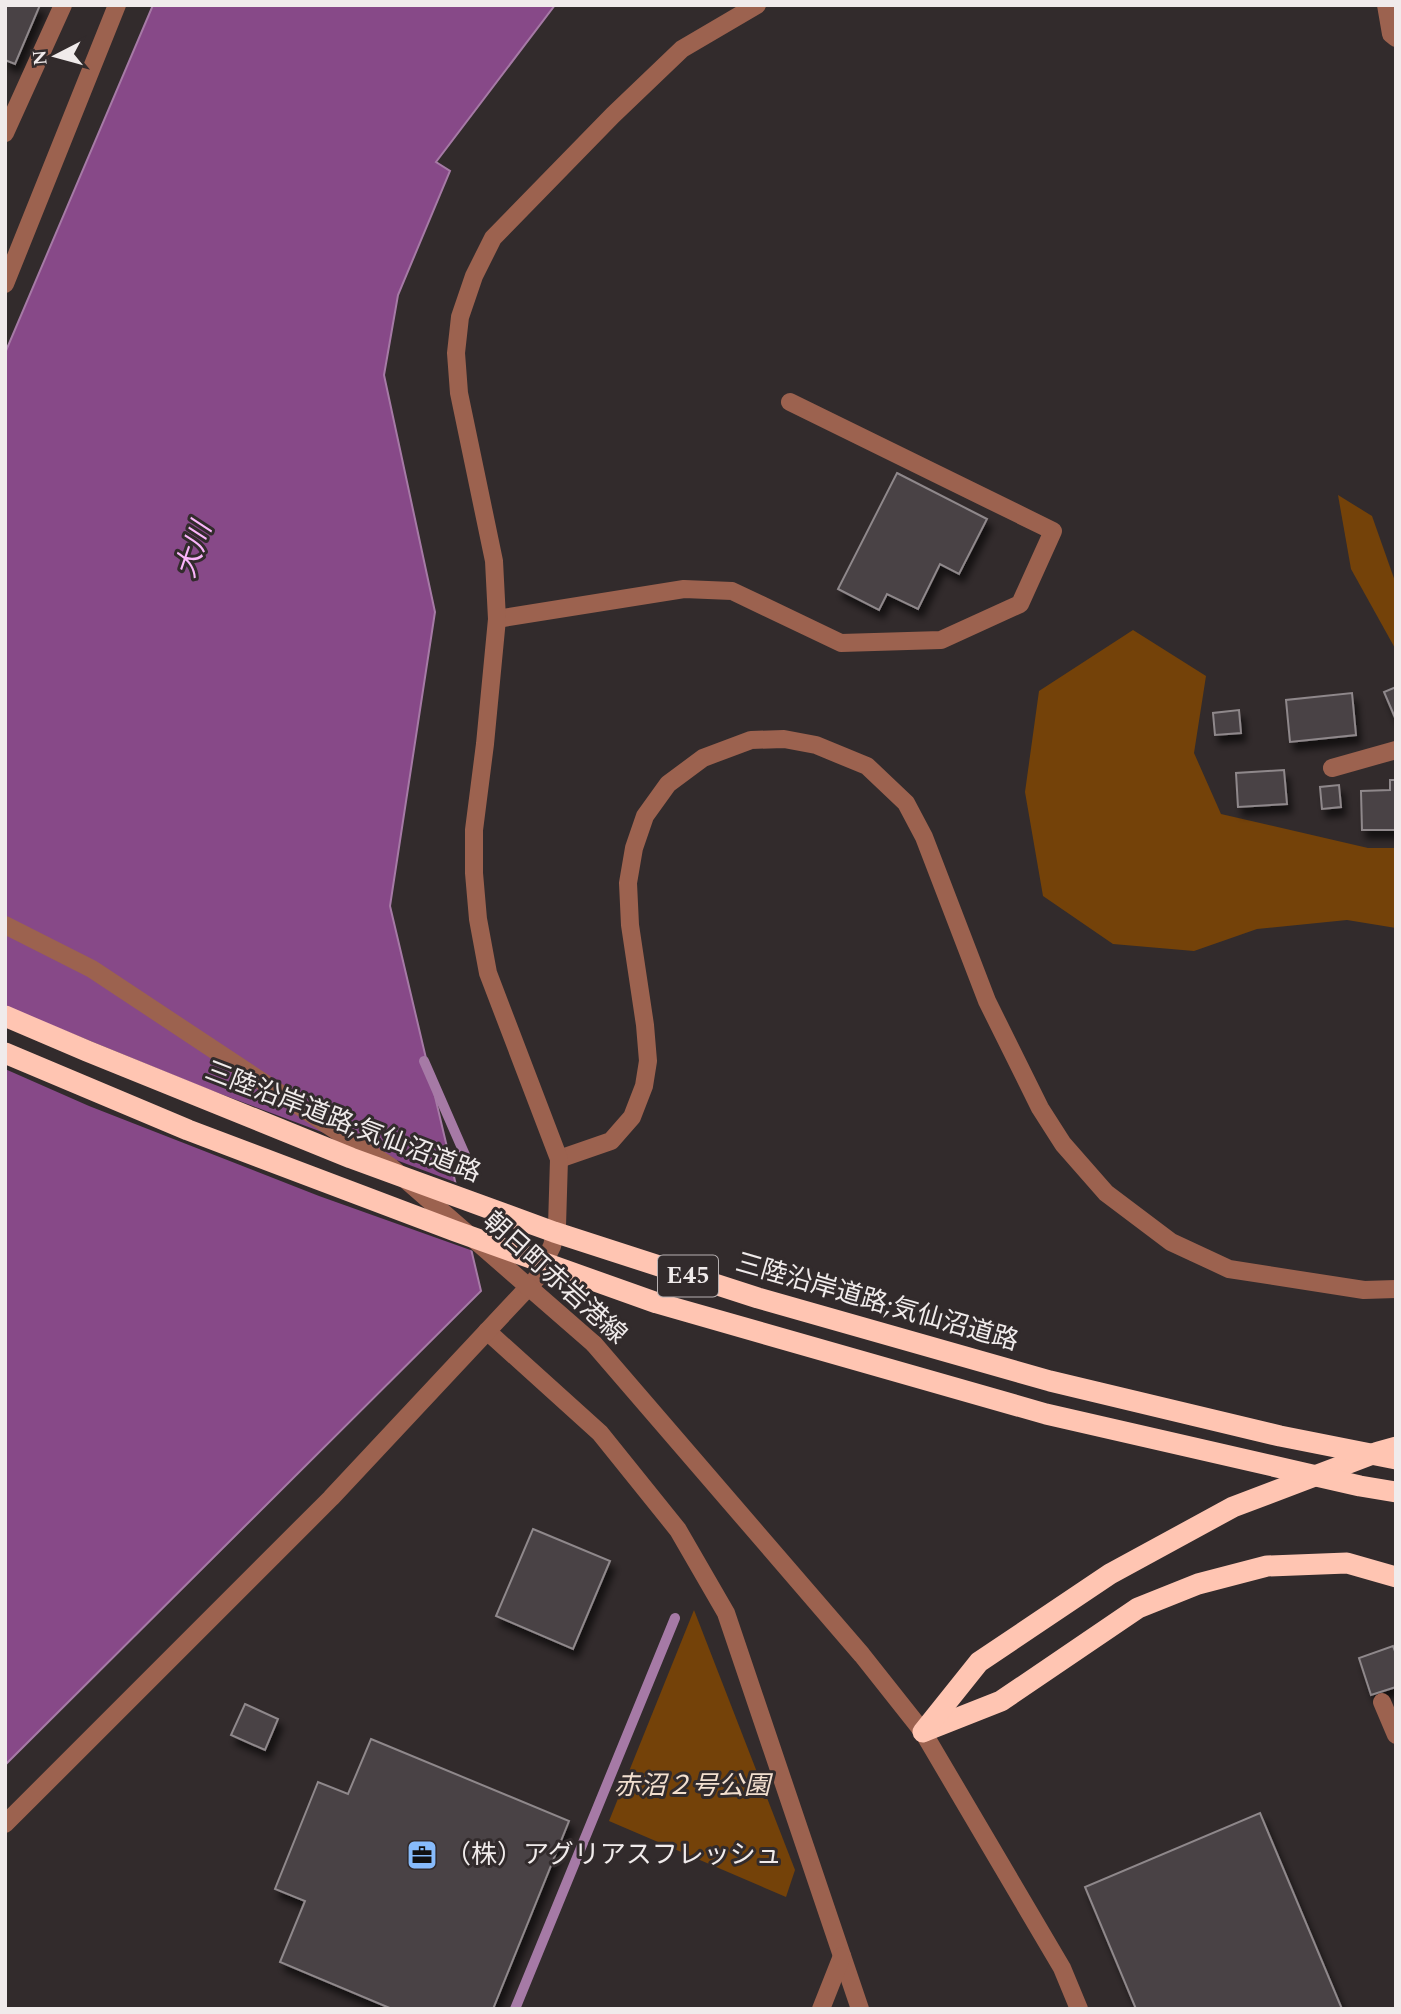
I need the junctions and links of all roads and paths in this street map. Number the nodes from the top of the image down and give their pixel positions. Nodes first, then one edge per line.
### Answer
1 (63, 5) edge
2 (117, 5) edge
3 (757, 5) edge
4 (1386, 5) edge
5 (1396, 38) edge
6 (12, 100) edge
7 (5, 133) edge
8 (5, 284) edge
9 (790, 401) dead end
10 (497, 619) junction
11 (1396, 750) edge
12 (1332, 768) dead end
13 (5, 925) edge
14 (5, 1016) edge
15 (5, 1052) edge
16 (559, 1159) junction
17 (1396, 1289) edge
18 (487, 1331) junction
19 (1396, 1447) edge
20 (1396, 1459) edge
21 (1396, 1492) edge
22 (1396, 1577) edge
23 (1382, 1702) dead end
24 (923, 1732) junction
25 (1396, 1735) edge
26 (5, 1824) edge
27 (842, 1956) junction
28 (821, 2009) edge
29 (860, 2009) edge
30 (1079, 2009) edge

1 - 6 street
2 - 8 street
3 - 10 street
4 - 5 street
6 - 7 street
9 - 10 street
10 - 16 street
11 - 12 street
13 - 24 street, 朝日町赤岩港線, bridge
14 - 20 highway, 三陸沿岸道路;気仙沼道路 / E45, bridge
15 - 21 highway, E45, bridge
16 - 17 street
16 - 18 street
18 - 26 street
18 - 27 street
19 - 24 highway
22 - 24 highway
23 - 25 street
24 - 30 street, 朝日町赤岩港線
27 - 28 street
27 - 29 street

